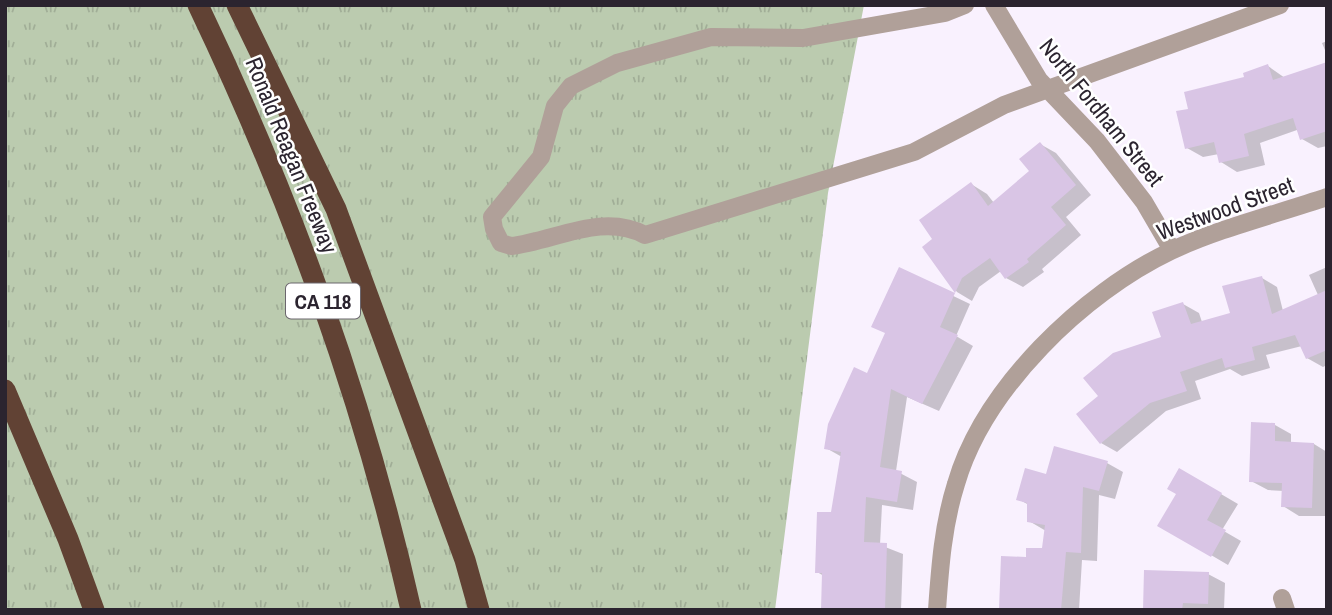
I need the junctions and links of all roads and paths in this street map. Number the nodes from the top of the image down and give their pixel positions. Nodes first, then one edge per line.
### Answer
1 (198, 5) edge
2 (237, 5) edge
3 (965, 5) edge
4 (994, 5) edge
5 (1280, 5) edge
6 (1047, 89) junction
7 (1327, 197) edge
8 (1172, 250) junction
9 (5, 390) edge
10 (94, 610) edge
11 (411, 610) edge
12 (480, 610) edge
13 (937, 610) edge

1 - 11 highway, Ronald Reagan Freeway / CA 118
2 - 12 highway
3 - 6 street
4 - 6 street, North Fordham Street
5 - 6 street
6 - 8 street, North Fordham Street
7 - 8 street, Westwood Street
8 - 13 street, Westwood Street
9 - 10 highway

